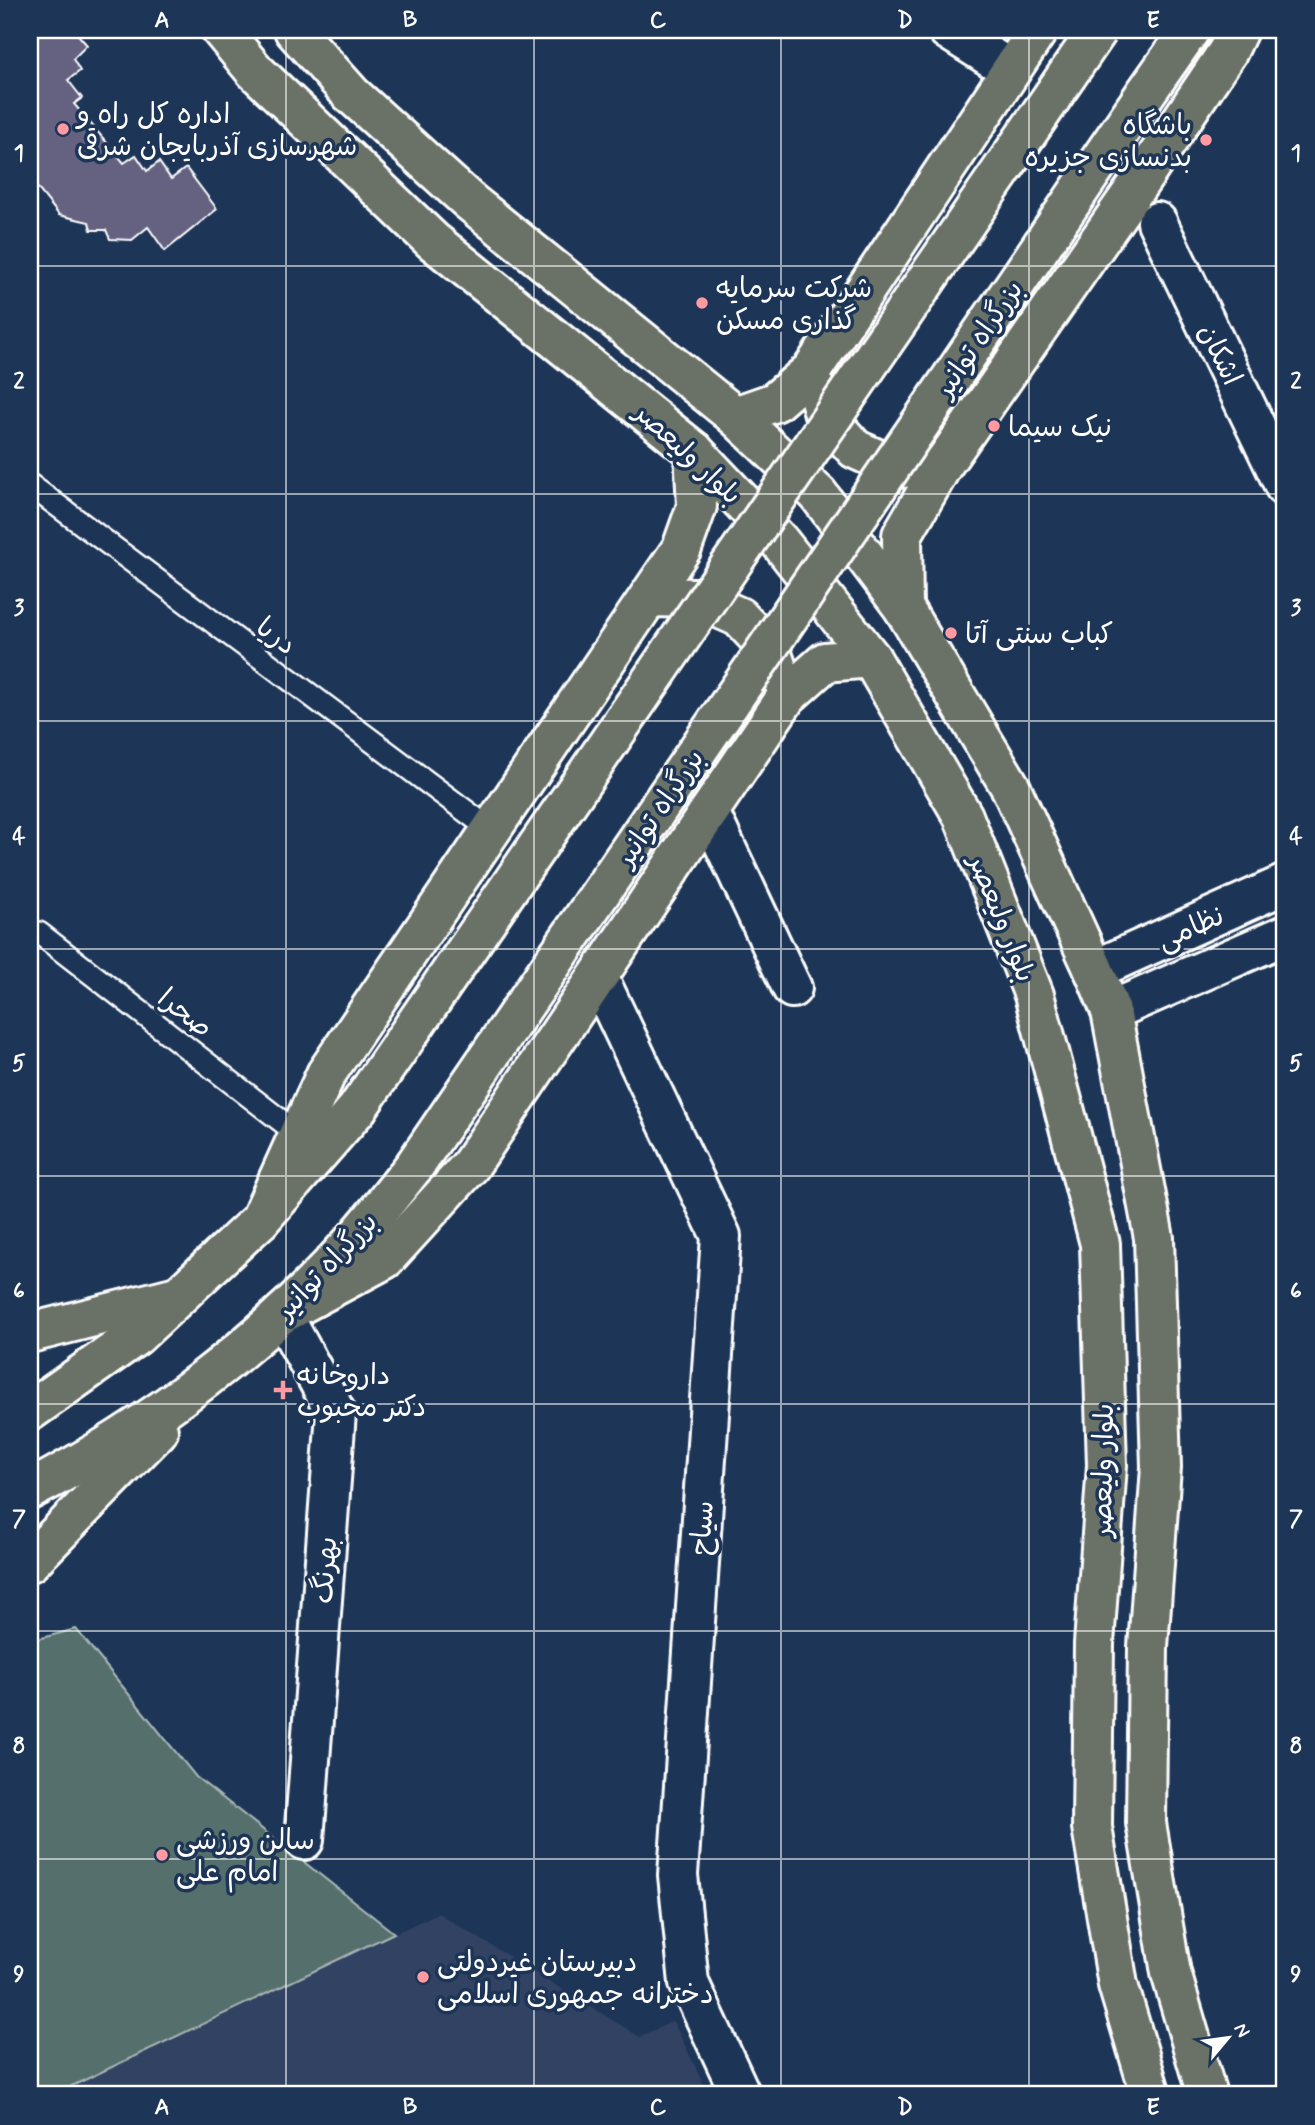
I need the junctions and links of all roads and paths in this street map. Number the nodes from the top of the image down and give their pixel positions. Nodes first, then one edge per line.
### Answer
1 (221, 30) edge
2 (948, 30) edge
3 (1038, 30) edge
4 (1098, 30) edge
5 (1190, 30) edge
6 (1238, 30) edge
7 (301, 32) edge
8 (1011, 70) junction
9 (1157, 222) dead end
10 (812, 370) junction
11 (735, 416) junction
12 (694, 451) junction
13 (942, 467) junction
14 (30, 485) edge
15 (1285, 487) edge
16 (649, 597) junction
17 (903, 607) junction
18 (871, 658) junction
19 (787, 696) junction
20 (709, 812) junction
21 (491, 830) junction
22 (1285, 884) edge
23 (38, 933) dead end
24 (1285, 935) edge
25 (1094, 970) junction
26 (598, 976) junction
27 (792, 988) dead end
28 (1111, 1011) junction
29 (298, 1135) junction
30 (260, 1220) junction
31 (179, 1296) junction
32 (282, 1314) junction
33 (30, 1333) edge
34 (1157, 1348) junction
35 (1104, 1355) junction
36 (218, 1370) junction
37 (30, 1410) edge
38 (30, 1490) edge
39 (30, 1562) edge
40 (304, 1840) dead end
41 (741, 2095) edge
42 (1151, 2095) edge
43 (1207, 2095) edge

1 - 12 main road, بلوار ولیعصر
2 - 8 street
3 - 8 main road
4 - 30 main road, bridge
5 - 32 main road, بزرگراه توانیر, bridge
6 - 13 main road
7 - 11 main road, بلوار ولیعصر
8 - 10 main road
9 - 15 street, اشکان
10 - 11 main road
10 - 13 main road
11 - 17 main road, بلوار ولیعصر
12 - 16 main road
12 - 18 main road, بلوار ولیعصر
13 - 17 main road
14 - 21 lane, دریا
16 - 19 main road
16 - 21 main road
17 - 25 main road, بلوار ولیعصر
18 - 19 main road
18 - 35 main road, بلوار ولیعصر
19 - 20 main road
20 - 26 main road
20 - 27 street
21 - 29 main road
22 - 25 street, نظامی
23 - 29 lane, صحرا
24 - 28 street, نظامی
25 - 28 main road, بلوار ولیعصر
26 - 32 main road
26 - 41 street, سیاح
28 - 34 main road, بلوار ولیعصر
29 - 30 main road
30 - 31 main road
31 - 33 main road
31 - 37 main road
32 - 36 main road, بزرگراه توانیر
32 - 40 street, بهرنگ
34 - 35 main road
34 - 43 main road, بلوار ولیعصر
35 - 42 main road, بلوار ولیعصر
36 - 38 main road, بزرگراه توانیر
36 - 39 main road

